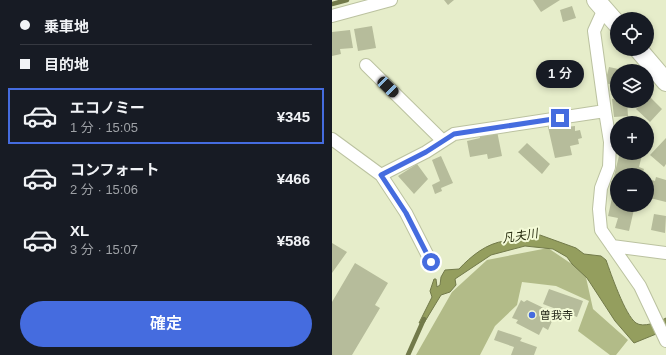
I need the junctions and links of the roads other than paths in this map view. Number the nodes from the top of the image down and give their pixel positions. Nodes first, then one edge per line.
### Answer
1 (391, 0) edge
2 (600, 4) edge
3 (332, 16) edge
4 (610, 16) edge
5 (644, 56) edge
6 (366, 65) dead end
7 (666, 82) edge
8 (604, 111) junction
9 (332, 139) edge
10 (443, 141) junction
11 (381, 175) junction
12 (612, 246) junction
13 (666, 254) edge
14 (431, 262) dead end
15 (666, 340) edge

1 - 3 street
2 - 4 main road
2 - 8 street
5 - 7 main road
6 - 10 street
8 - 10 street
8 - 12 street
9 - 11 street
10 - 11 street
11 - 14 street
12 - 13 street
12 - 15 street

